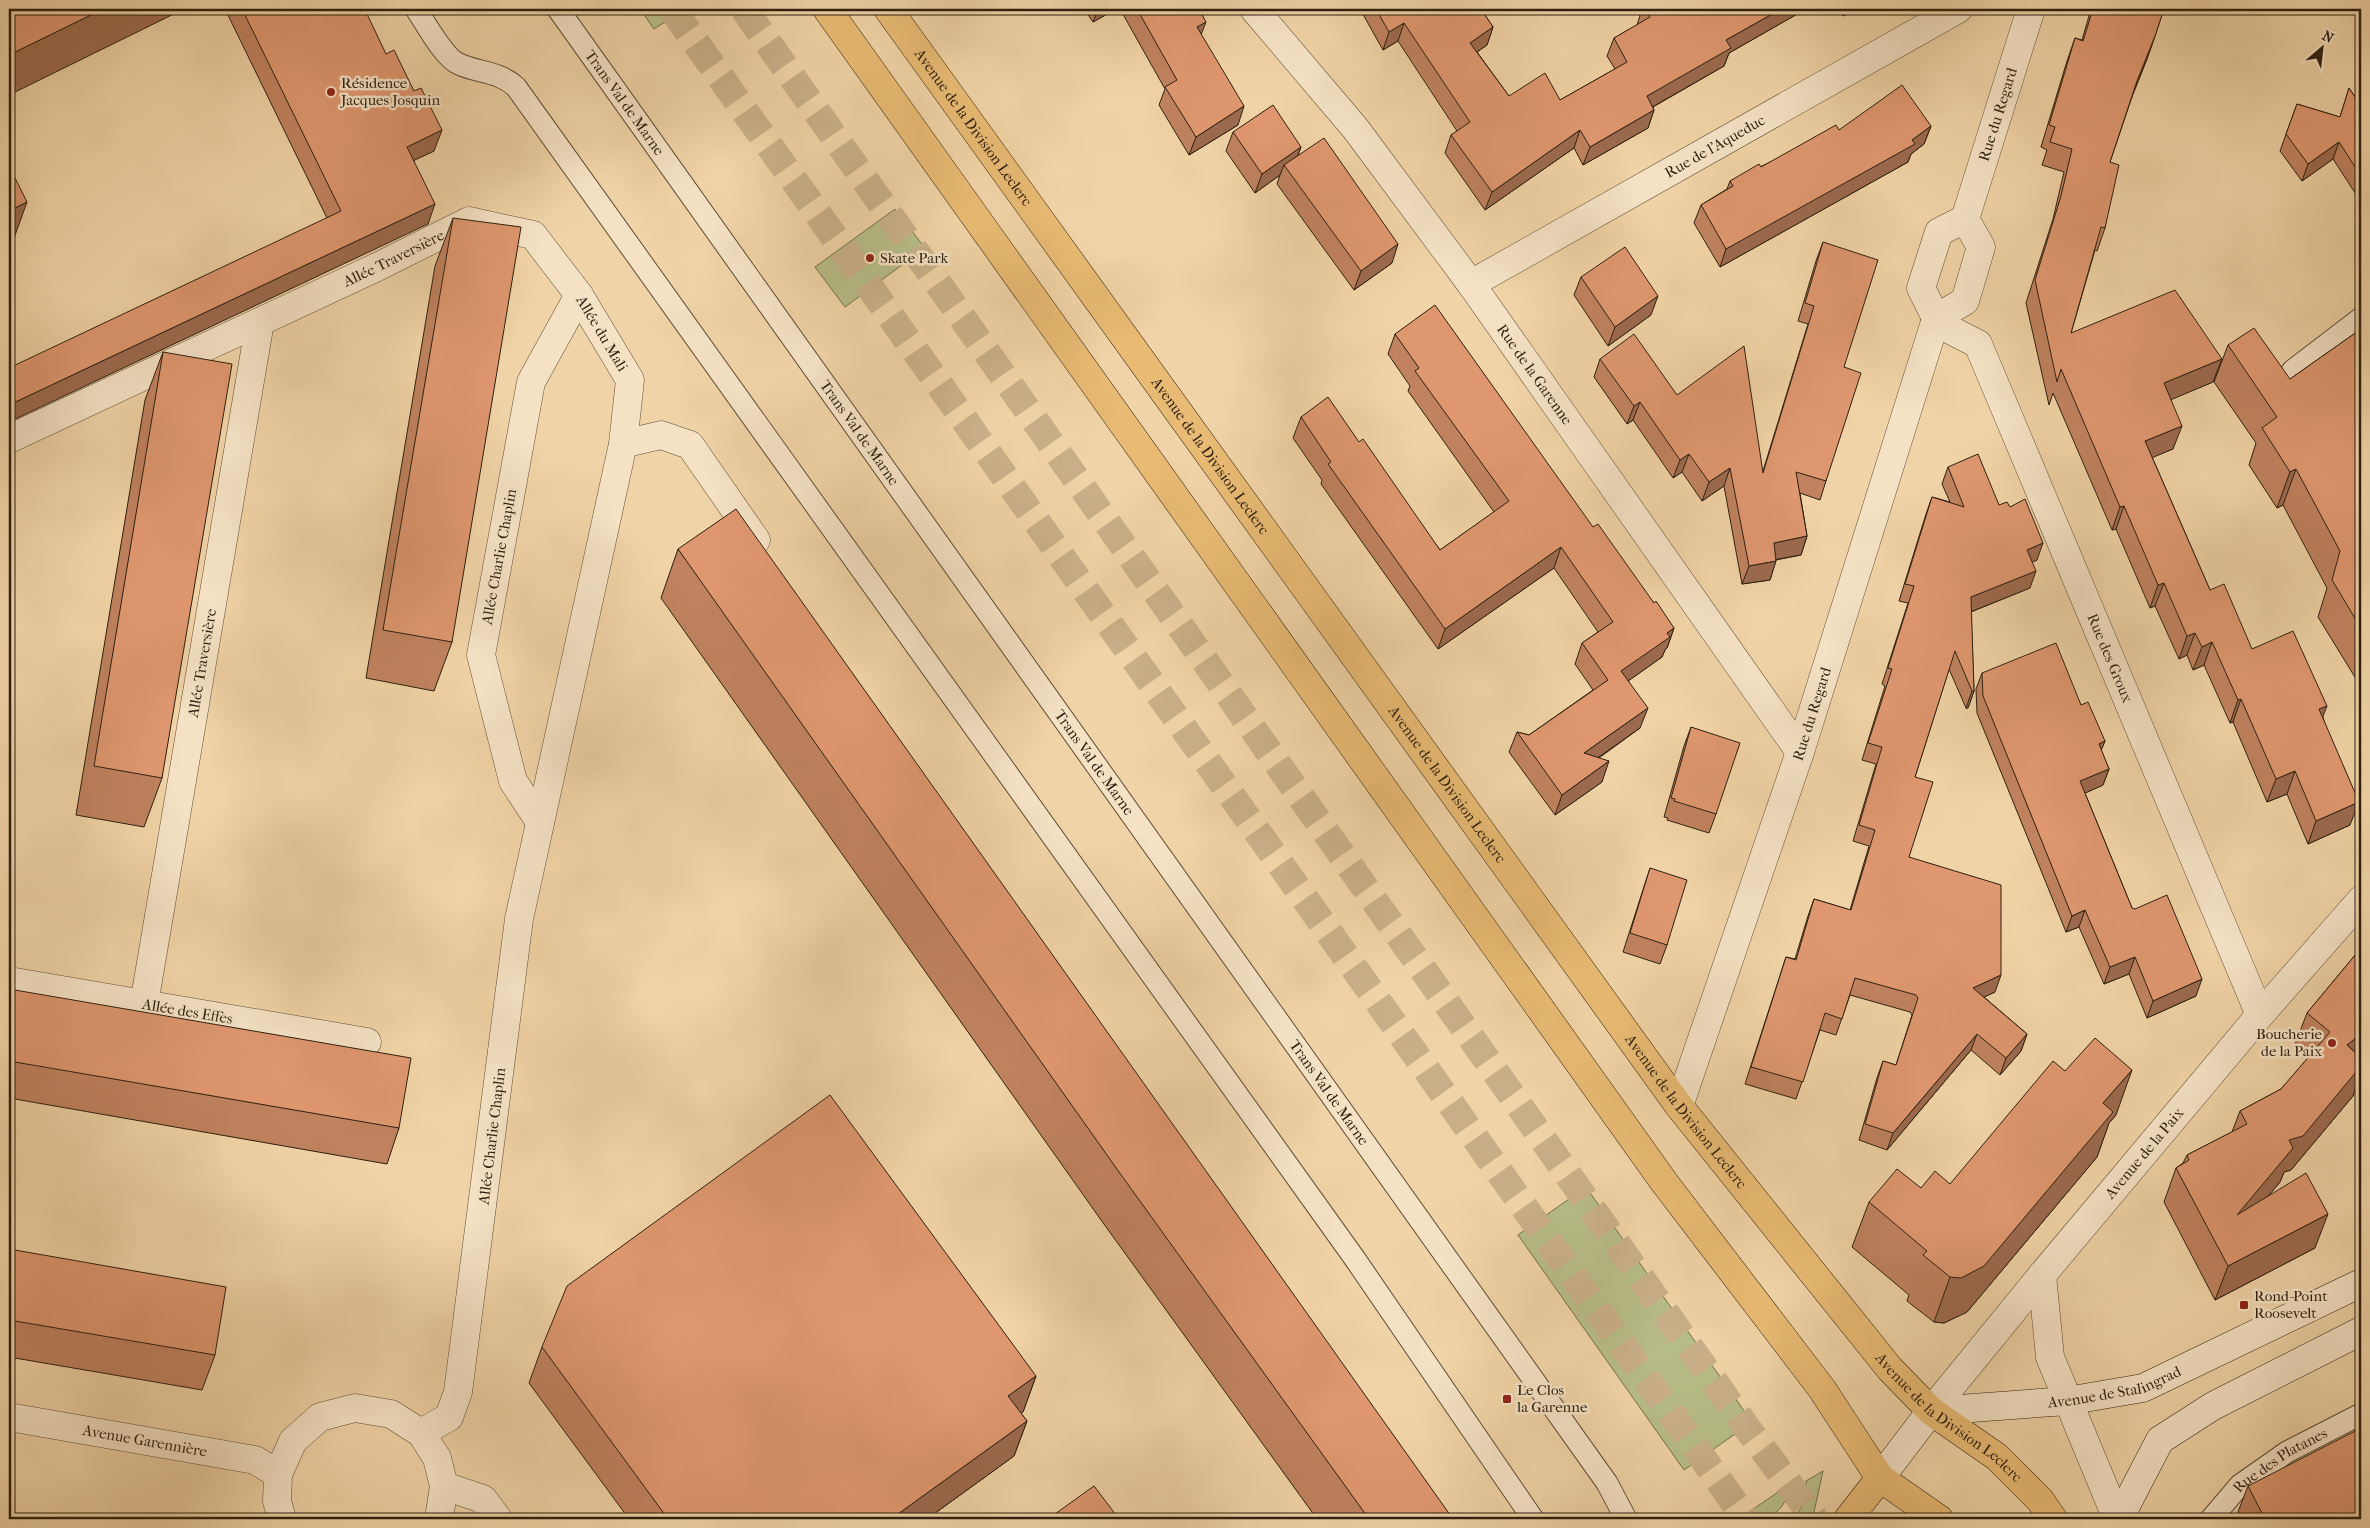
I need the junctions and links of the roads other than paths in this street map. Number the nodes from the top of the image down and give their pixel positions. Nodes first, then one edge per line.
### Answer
1 (416, 9) edge
2 (558, 9) edge
3 (827, 9) edge
4 (888, 9) edge
5 (1254, 9) edge
6 (1958, 9) edge
7 (2031, 9) edge
8 (1966, 219) junction
9 (533, 235) joint
10 (1471, 284) junction
11 (579, 295) junction
12 (2361, 318) edge
13 (1936, 320) junction
14 (260, 322) junction
15 (2292, 370) dead end
16 (9, 439) edge
17 (623, 444) junction
18 (770, 559) edge
19 (1800, 752) junction
20 (540, 822) junction
21 (2361, 900) edge
22 (9, 981) edge
23 (144, 1004) junction
24 (2260, 1016) junction
25 (367, 1042) dead end
26 (1679, 1106) junction
27 (2042, 1275) junction
28 (2361, 1283) edge
29 (2361, 1331) edge
30 (2067, 1401) junction
31 (1930, 1411) junction
32 (2361, 1414) edge
33 (9, 1417) edge
34 (421, 1433) junction
35 (278, 1474) junction
36 (1880, 1478) junction
37 (444, 1486) junction
38 (282, 1519) edge
39 (439, 1519) edge
40 (498, 1519) edge
41 (1533, 1519) edge
42 (1626, 1519) edge
43 (1848, 1519) edge
44 (1939, 1519) edge
45 (2053, 1519) edge
46 (2118, 1519) edge
47 (2212, 1519) edge

1 - 41 lane
2 - 42 lane, Trans Val de Marne
3 - 36 main road
4 - 26 main road, Avenue de la Division Leclerc
5 - 10 street, Rue de la Garenne
6 - 10 street, Rue de l'Aqueduc
7 - 8 street, Rue du Regard
8 - 13 street
8 - 13 street
9 - 11 street, Allée du Mali
9 - 14 street, Allée Traversière
10 - 19 street, Rue de la Garenne
11 - 17 street, Allée du Mali
11 - 20 street, Allée Charlie Chaplin
12 - 15 lane
13 - 19 street, Rue du Regard
13 - 24 street, Rue des Groux
14 - 16 street, Allée Traversière
14 - 23 street, Allée Traversière
17 - 18 street
17 - 20 street, Allée Charlie Chaplin
19 - 26 street, Rue du Regard
20 - 34 street, Allée Charlie Chaplin
21 - 24 street, Avenue de la Paix
22 - 23 street, Allée des Effes
23 - 25 street, Allée des Effes
24 - 27 street, Avenue de la Paix
26 - 31 main road, Avenue de la Division Leclerc
27 - 30 street
27 - 31 street, Avenue de la Paix
28 - 30 street, Avenue de Stalingrad
29 - 46 street
30 - 31 street, Avenue de Stalingrad
30 - 46 street
31 - 36 street
31 - 45 main road, Avenue de la Division Leclerc
32 - 47 lane, Rue des Platanes
33 - 35 street, Avenue Garennière
34 - 35 street
34 - 37 street
35 - 38 street
36 - 43 main road
36 - 44 main road
37 - 39 street
37 - 40 street

